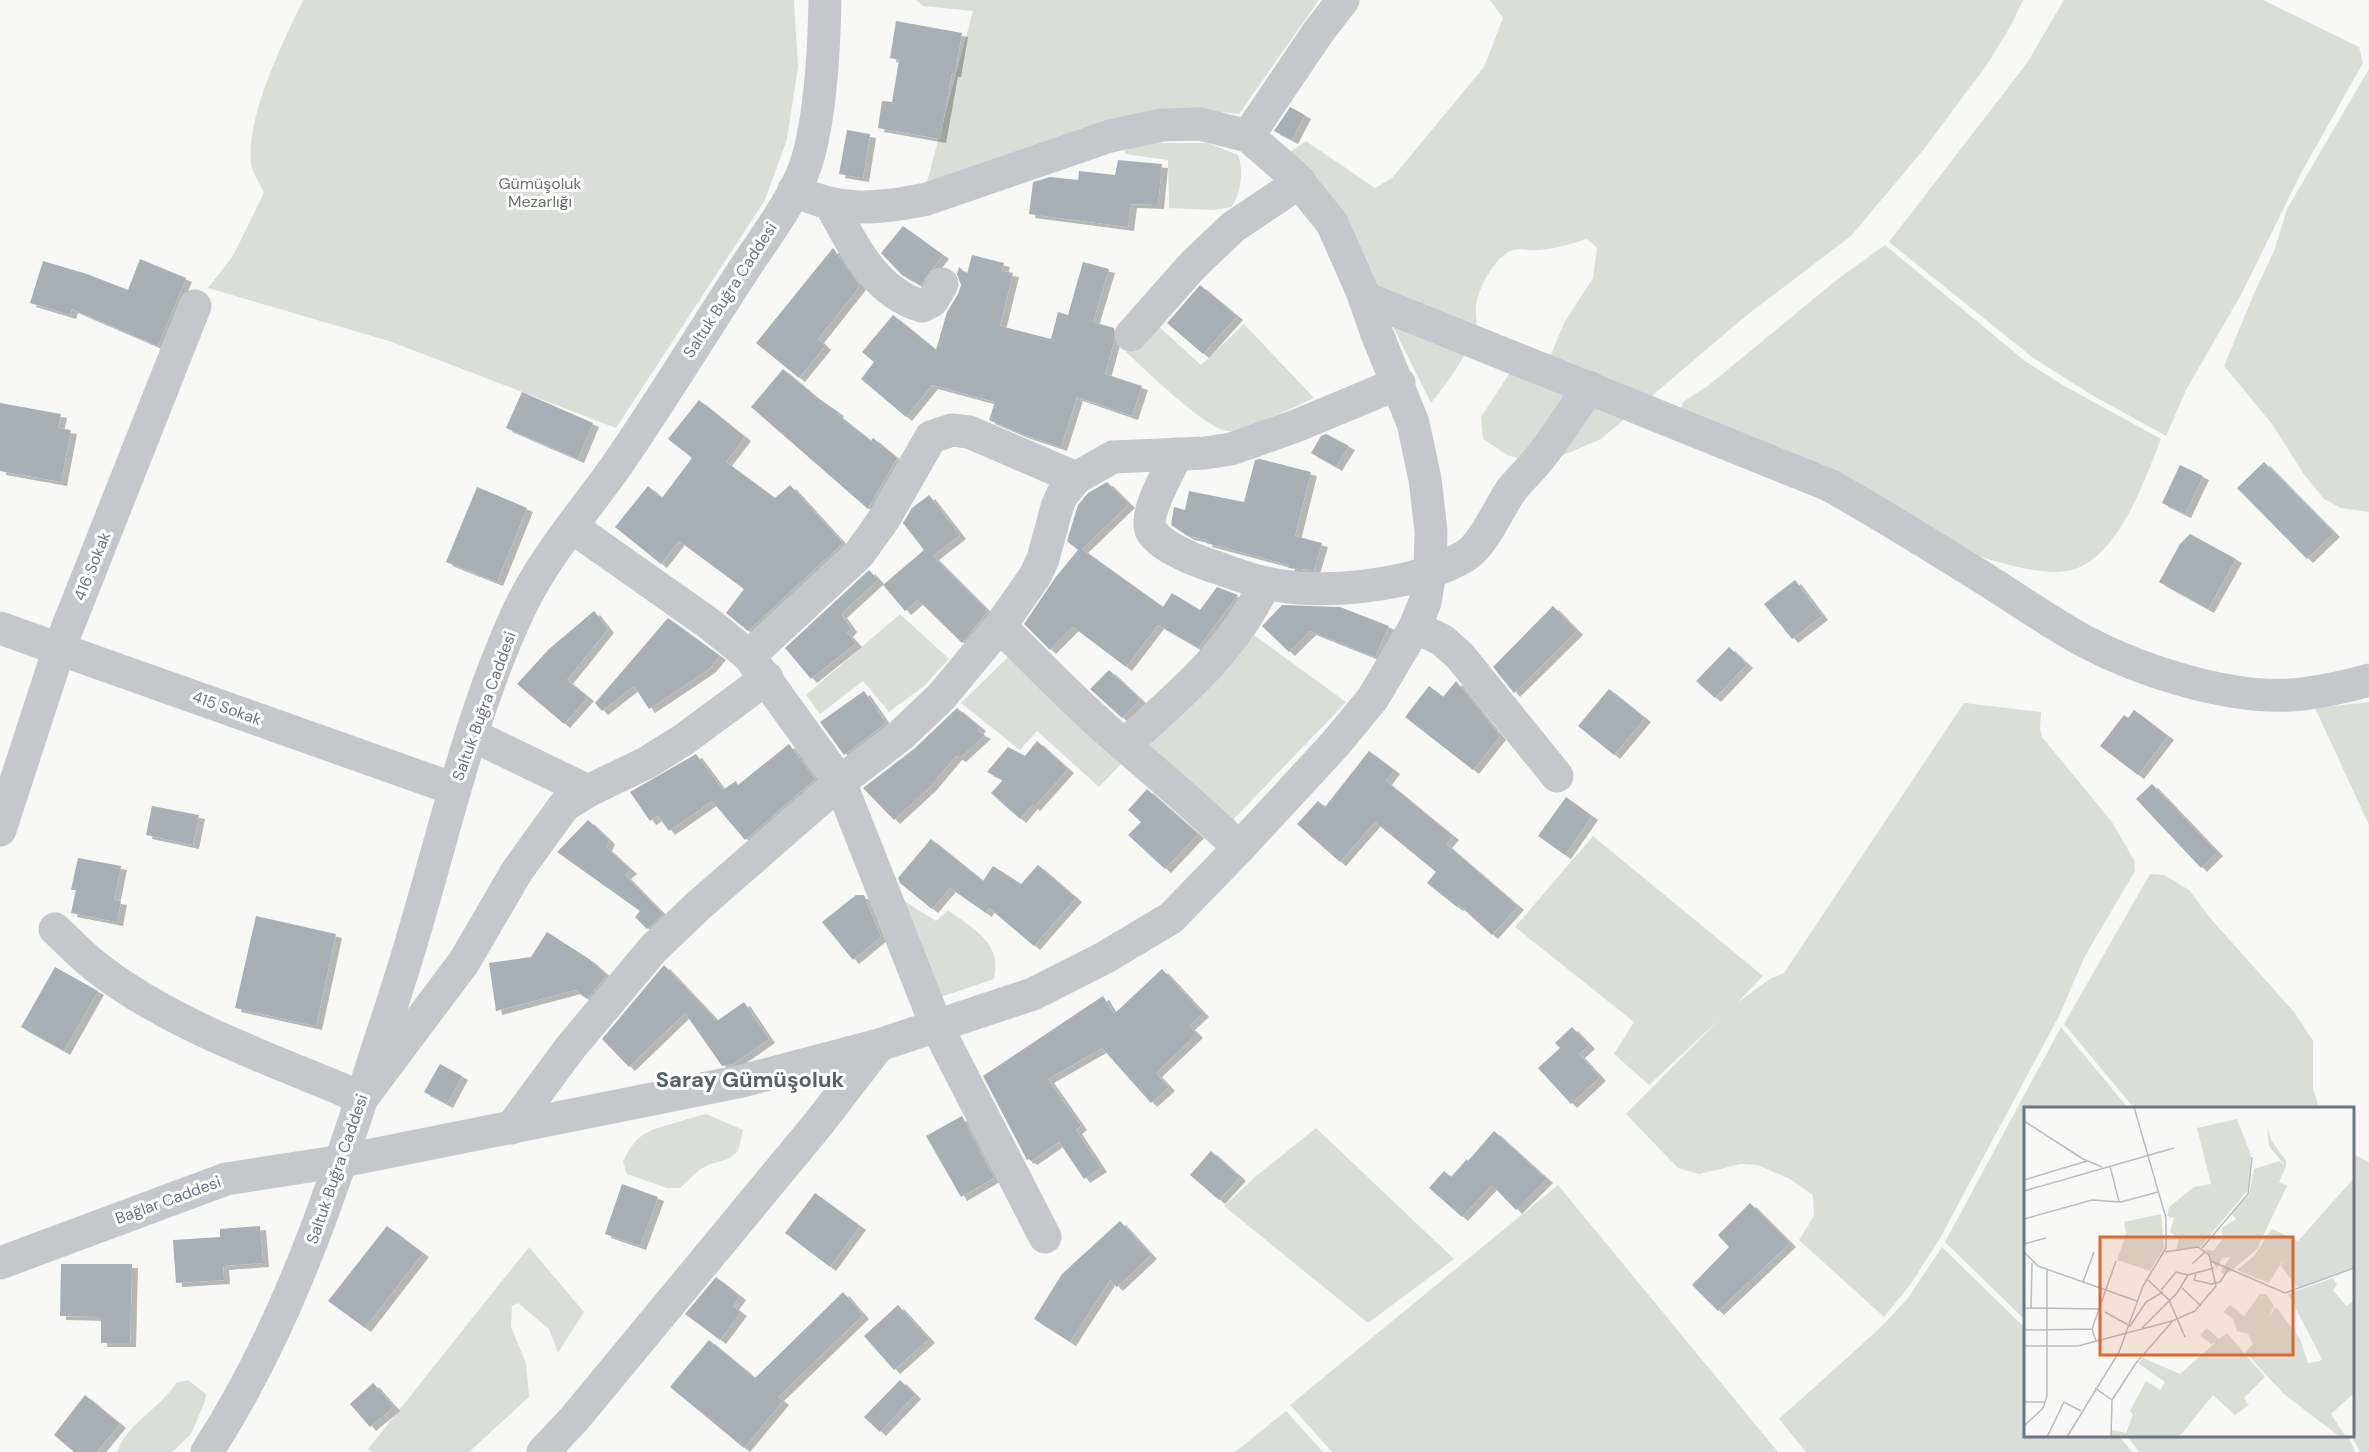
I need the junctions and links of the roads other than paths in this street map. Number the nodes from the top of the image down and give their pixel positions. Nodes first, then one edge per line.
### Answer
1 (825, 0) edge
2 (1343, 0) edge
3 (1248, 136) junction
4 (1300, 182) junction
5 (794, 190) junction
6 (831, 205) junction
7 (942, 284) dead end
8 (1365, 298) junction
9 (195, 306) dead end
10 (1131, 335) dead end
11 (1399, 383) junction
12 (1589, 387) junction
13 (1177, 454) junction
14 (1076, 478) junction
15 (572, 527) junction
16 (1430, 573) junction
17 (1265, 583) junction
18 (1000, 626) junction
19 (1415, 627) junction
20 (0, 628) edge
21 (59, 649) junction
22 (758, 667) junction
23 (2369, 680) edge
24 (472, 735) junction
25 (1124, 745) junction
26 (1557, 776) dead end
27 (840, 782) junction
28 (454, 789) junction
29 (588, 791) junction
30 (0, 830) edge
31 (1239, 848) junction
32 (55, 929) dead end
33 (936, 1024) junction
34 (879, 1045) junction
35 (362, 1098) junction
36 (511, 1128) junction
37 (342, 1161) junction
38 (1045, 1237) dead end
39 (0, 1263) edge
40 (207, 1452) edge
41 (543, 1452) edge

1 - 5 street, Saltuk Buğra Caddesi
2 - 3 street
3 - 4 street, Bağlar Caddesi
3 - 6 street
4 - 8 street, Bağlar Caddesi
4 - 10 street
5 - 6 street
5 - 15 street, Saltuk Buğra Caddesi
6 - 7 street
8 - 11 street, Bağlar Caddesi
8 - 12 street
9 - 21 street, 416 Sokak
11 - 13 street
11 - 16 street, Bağlar Caddesi
12 - 16 street
12 - 23 street
13 - 14 street
13 - 17 street
14 - 18 street
14 - 22 street
15 - 22 street
15 - 24 street, Saltuk Buğra Caddesi
16 - 17 street
16 - 19 street, Bağlar Caddesi
17 - 25 street
18 - 25 street
18 - 27 street
19 - 26 street
19 - 31 street, Bağlar Caddesi
20 - 21 street, 415 Sokak
21 - 28 street, 415 Sokak
21 - 30 street, 416 Sokak
22 - 27 street
22 - 29 street
24 - 28 street, Saltuk Buğra Caddesi
24 - 29 street
25 - 31 street
27 - 33 street
27 - 36 street
28 - 35 street, Saltuk Buğra Caddesi
29 - 35 street
31 - 33 street, Bağlar Caddesi
32 - 35 street
33 - 34 street, Bağlar Caddesi
33 - 38 street
34 - 36 street, Bağlar Caddesi
34 - 41 street
35 - 37 street, Saltuk Buğra Caddesi
36 - 37 street, Bağlar Caddesi
37 - 39 street, Bağlar Caddesi
37 - 40 street, Saltuk Buğra Caddesi

